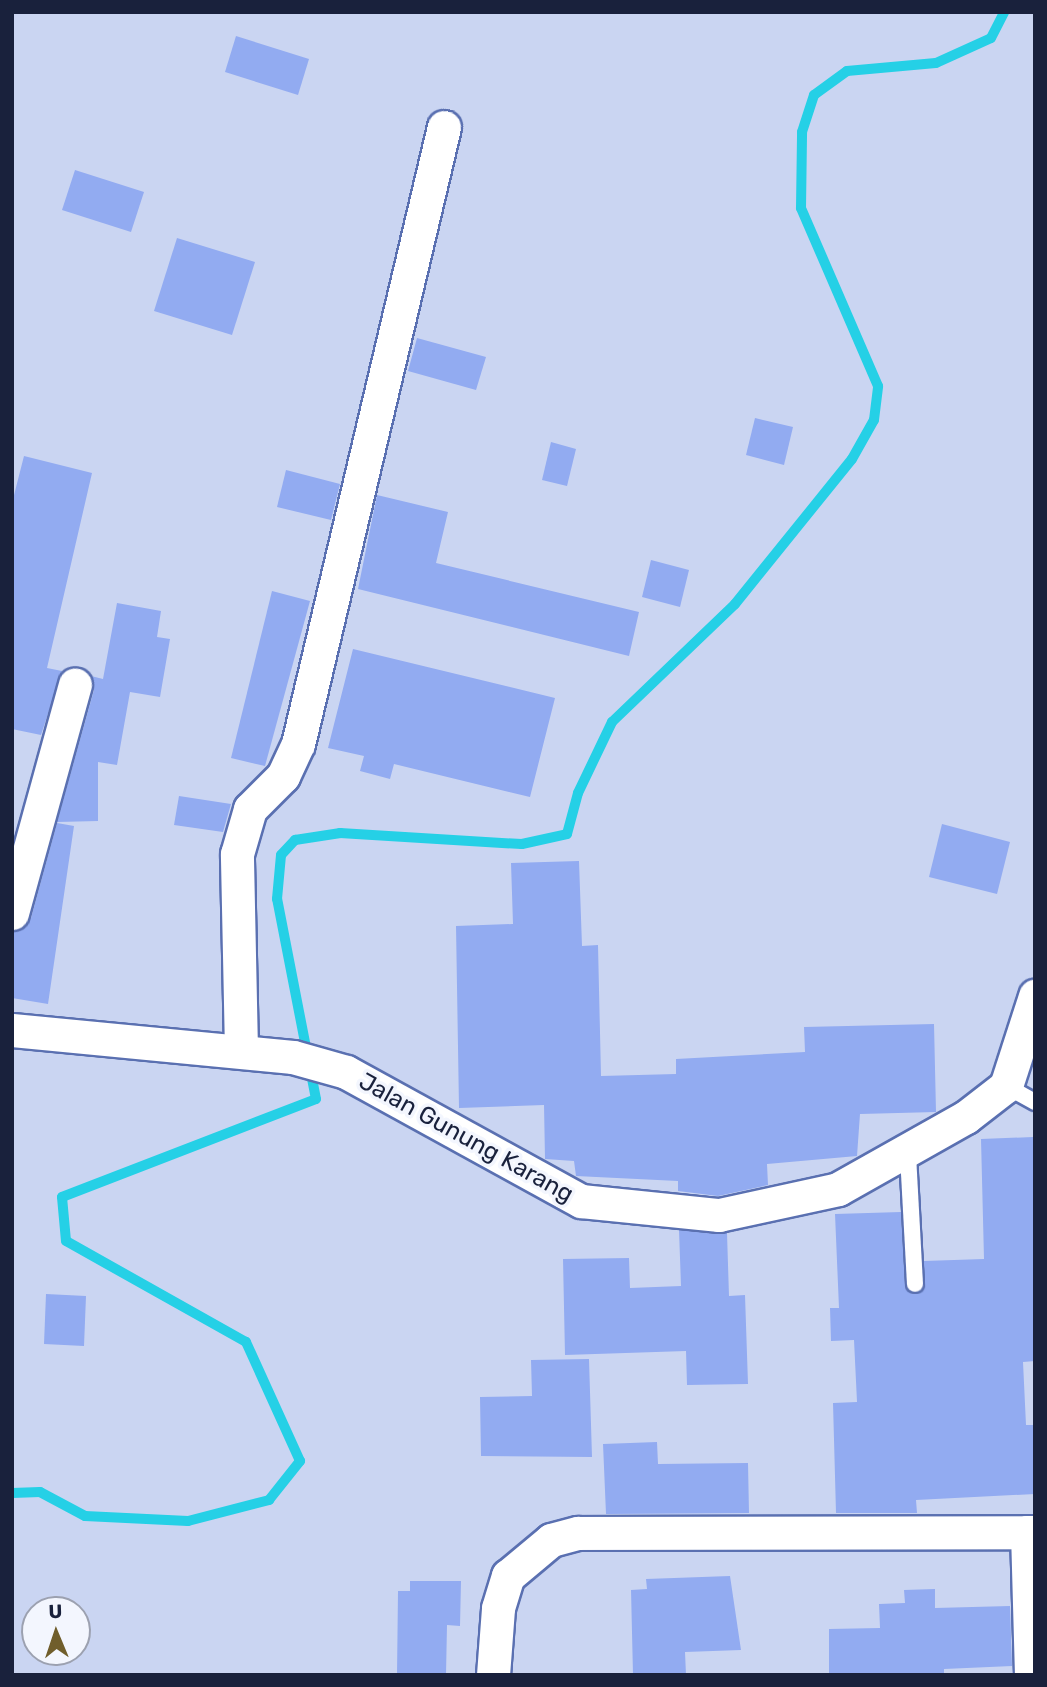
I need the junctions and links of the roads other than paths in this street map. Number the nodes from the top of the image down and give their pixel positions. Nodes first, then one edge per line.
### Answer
1 (444, 127) dead end
2 (75, 685) dead end
3 (12, 913) edge
4 (1035, 996) edge
5 (12, 1030) edge
6 (241, 1050) junction
7 (1020, 1094) edge
8 (908, 1155) junction
9 (915, 1284) dead end
10 (1031, 1532) edge
11 (493, 1675) edge
12 (1031, 1675) edge

1 - 6 street
2 - 3 street
4 - 7 street, Jalan Gunung Karang
5 - 6 street, Jalan Gunung Karang
6 - 8 street, Jalan Gunung Karang
7 - 8 street, Jalan Gunung Karang
8 - 9 lane
10 - 11 street
10 - 12 street

